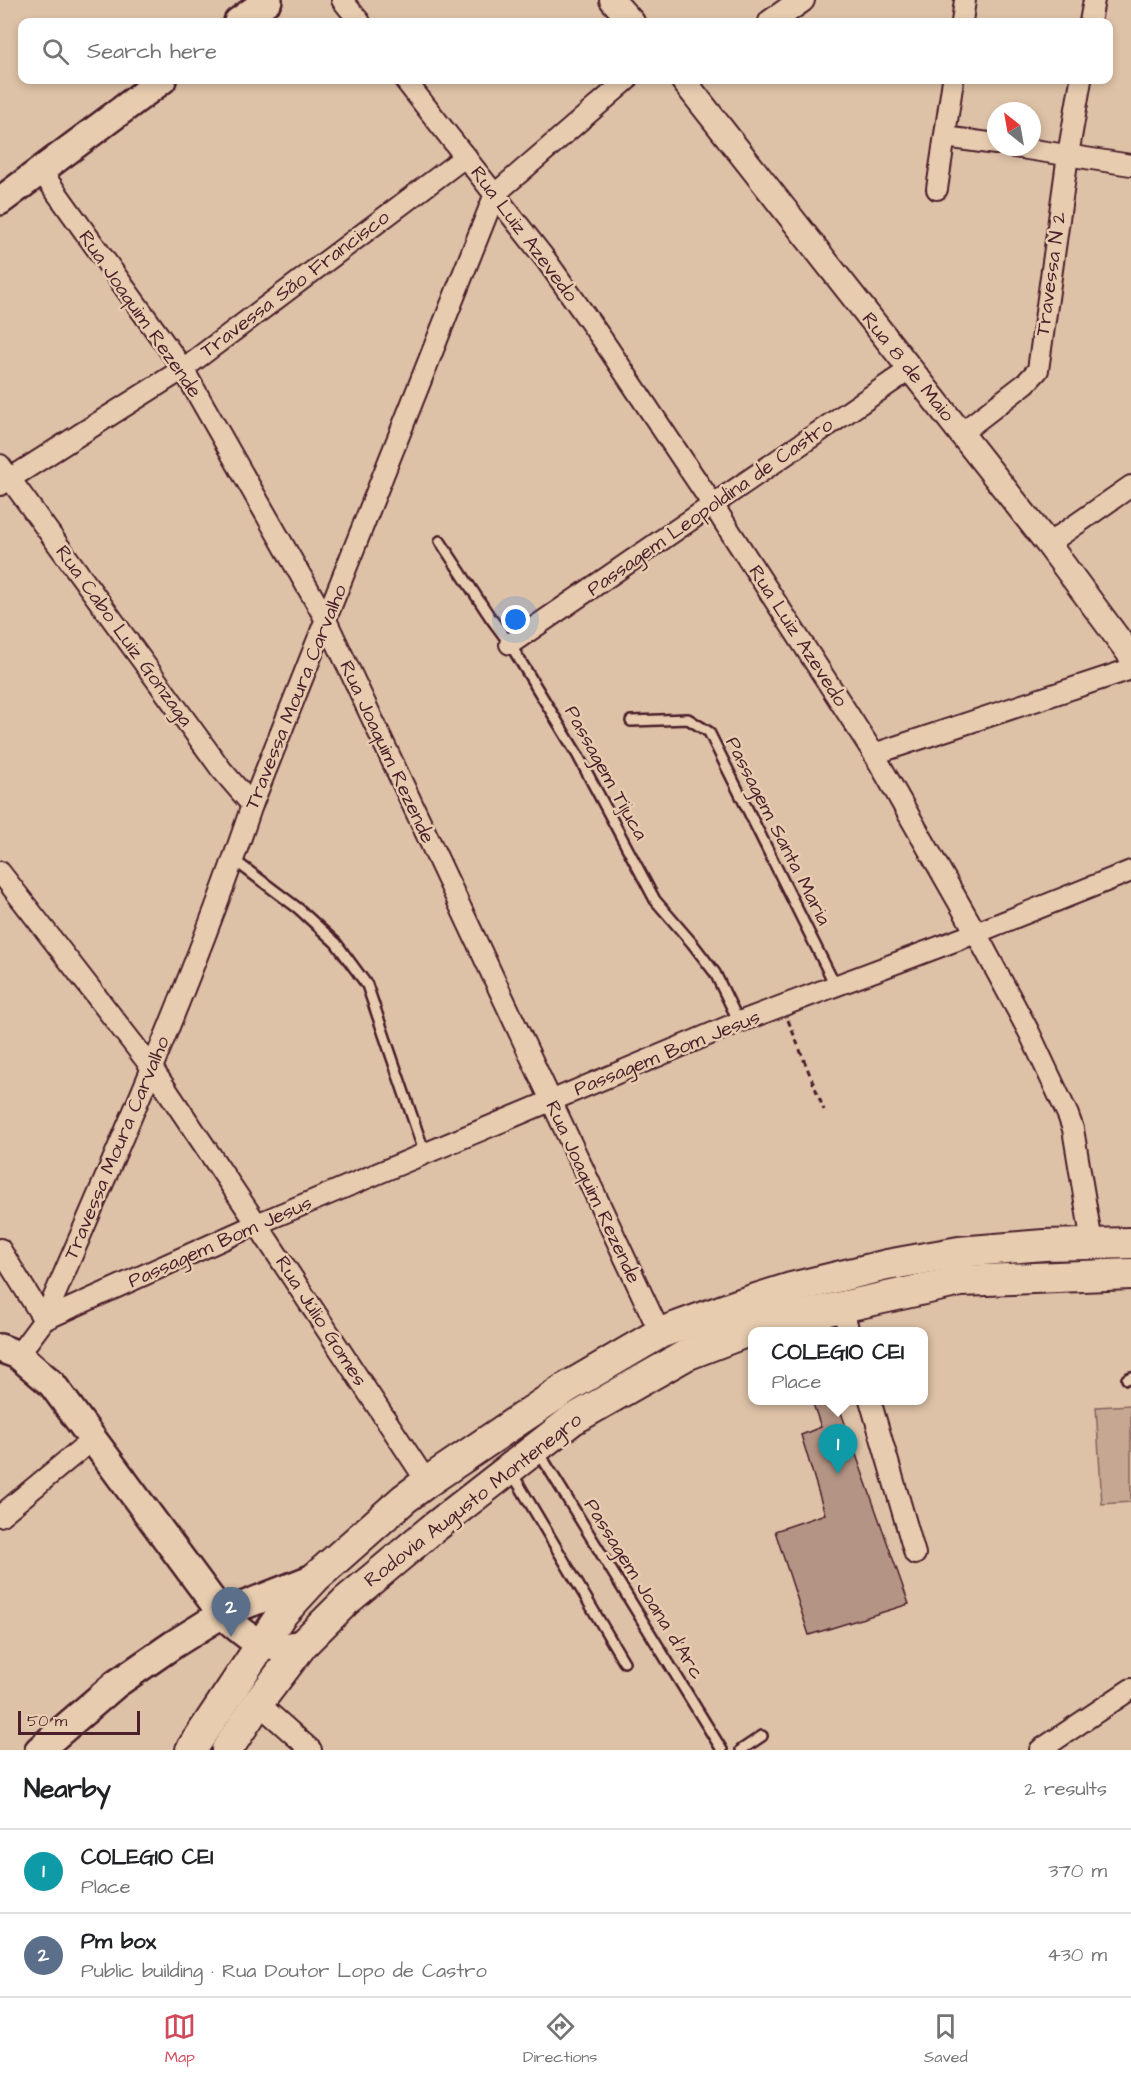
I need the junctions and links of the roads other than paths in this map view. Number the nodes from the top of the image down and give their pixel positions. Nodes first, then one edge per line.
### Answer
1 (268, 0) edge
2 (342, 0) edge
3 (612, 0) edge
4 (802, 0) edge
5 (965, 0) edge
6 (1094, 0) edge
7 (243, 18) edge
8 (357, 18) edge
9 (628, 18) edge
10 (777, 18) edge
11 (963, 18) edge
12 (1091, 18) edge
13 (157, 84) edge
14 (408, 84) edge
15 (622, 84) edge
16 (689, 84) edge
17 (952, 84) edge
18 (1080, 84) edge
19 (945, 137) junction
20 (987, 143) edge
21 (1041, 151) edge
22 (1068, 155) junction
23 (466, 156) junction
24 (1131, 165) edge
25 (40, 171) junction
26 (937, 189) dead end
27 (495, 194) junction
28 (0, 201) edge
29 (183, 369) junction
30 (909, 370) junction
31 (961, 433) junction
32 (3, 476) edge
33 (1131, 486) edge
34 (713, 505) junction
35 (440, 541) dead end
36 (1048, 544) junction
37 (326, 621) junction
38 (510, 644) junction
39 (1131, 656) edge
40 (1131, 669) edge
41 (631, 721) dead end
42 (874, 754) junction
43 (252, 806) junction
44 (234, 860) junction
45 (1131, 871) edge
46 (0, 872) edge
47 (976, 933) junction
48 (835, 985) junction
49 (739, 1022) junction
50 (152, 1068) junction
51 (550, 1101) junction
52 (425, 1154) junction
53 (257, 1224) junction
54 (1092, 1243) junction
55 (1131, 1243) edge
56 (0, 1250) edge
57 (960, 1267) junction
58 (1131, 1274) edge
59 (846, 1319) edge
60 (44, 1320) junction
61 (784, 1327) edge
62 (748, 1332) edge
63 (660, 1333) junction
64 (9, 1351) edge
65 (592, 1373) junction
66 (608, 1399) junction
67 (871, 1405) edge
68 (94, 1438) junction
69 (535, 1447) junction
70 (508, 1468) junction
71 (427, 1482) junction
72 (0, 1516) edge
73 (448, 1516) junction
74 (915, 1554) dead end
75 (316, 1577) junction
76 (222, 1614) junction
77 (261, 1644) junction
78 (303, 1644) junction
79 (624, 1662) dead end
80 (1131, 1689) edge
81 (258, 1703) junction
82 (762, 1736) dead end
83 (39, 1750) edge
84 (191, 1750) edge
85 (227, 1750) edge
86 (311, 1750) edge
87 (722, 1750) edge
88 (741, 1750) edge
89 (1040, 1750) edge

1 - 7 main road
2 - 8 street
3 - 9 street
4 - 10 street
5 - 11 street
6 - 12 street
13 - 25 main road
14 - 23 street, Rua Luiz Azevedo
15 - 27 street, Travessa Moura Carvalho
16 - 30 street, Rua 8 de Maio
17 - 19 street
18 - 22 street, Travessa N 2
19 - 20 street
19 - 26 street
21 - 22 street
22 - 24 street
22 - 31 street, Travessa N 2
23 - 27 street, Rua Luiz Azevedo
23 - 29 street, Travessa São Francisco
25 - 28 main road
25 - 29 street, Rua Joaquim Rezende
27 - 34 street, Rua Luiz Azevedo
27 - 37 street, Travessa Moura Carvalho
29 - 32 street, Travessa São Francisco
29 - 37 street, Rua Joaquim Rezende
30 - 31 street, Rua 8 de Maio
30 - 34 street, Passagem Leopoldina de Castro
31 - 36 street, Rua 8 de Maio
32 - 43 street, Rua Cabo Luiz Gonzaga
33 - 36 street
34 - 38 street, Passagem Leopoldina de Castro
34 - 42 street, Rua Luiz Azevedo
35 - 38 lane, Passagem Tijuca
36 - 39 street, Rua 8 de Maio
37 - 43 street, Travessa Moura Carvalho
37 - 51 street, Rua Joaquim Rezende
38 - 49 lane, Passagem Tijuca
40 - 42 street
41 - 48 lane, Passagem Santa Maria
42 - 47 street, Rua Luiz Azevedo
43 - 44 street, Travessa Moura Carvalho
44 - 50 street, Travessa Moura Carvalho
44 - 52 lane
45 - 47 street, Passagem Bom Jesus
46 - 50 street, Rua Júlio Gomes
47 - 48 street, Passagem Bom Jesus
47 - 54 street, Rua Luiz Azevedo
48 - 49 street, Passagem Bom Jesus
49 - 51 street, Passagem Bom Jesus
50 - 53 street, Rua Júlio Gomes
50 - 60 street, Travessa Moura Carvalho
51 - 52 street, Passagem Bom Jesus
51 - 63 street, Rua Joaquim Rezende
52 - 53 street, Passagem Bom Jesus
53 - 60 street, Passagem Bom Jesus
53 - 71 street, Rua Júlio Gomes
54 - 55 main road, Rodovia Augusto Montenegro
54 - 57 main road, Rodovia Augusto Montenegro
56 - 60 street
57 - 58 main road, Rodovia Augusto Montenegro
57 - 59 main road, Rodovia Augusto Montenegro
57 - 63 main road, Rodovia Augusto Montenegro
59 - 61 main road, Rodovia Augusto Montenegro
60 - 64 street, Travessa Moura Carvalho
62 - 66 main road, Rodovia Augusto Montenegro
63 - 65 main road, Rodovia Augusto Montenegro
64 - 68 main road
65 - 66 main road
65 - 71 main road, Rodovia Augusto Montenegro
66 - 69 main road, Rodovia Augusto Montenegro
67 - 74 street
68 - 72 street
68 - 76 main road
69 - 70 main road, Rodovia Augusto Montenegro
69 - 87 lane, Passagem Joana d'Arc
70 - 73 main road, Rodovia Augusto Montenegro
70 - 79 lane
71 - 73 main road
71 - 75 main road, Rodovia Augusto Montenegro
73 - 78 main road, Rodovia Augusto Montenegro
75 - 76 main road
75 - 77 main road, Rodovia Augusto Montenegro
76 - 77 main road
76 - 83 main road
77 - 78 main road
77 - 84 main road, Rodovia Augusto Montenegro
78 - 81 main road, Rodovia Augusto Montenegro
80 - 89 street
81 - 85 main road, Rodovia Augusto Montenegro
81 - 86 street
82 - 88 lane

